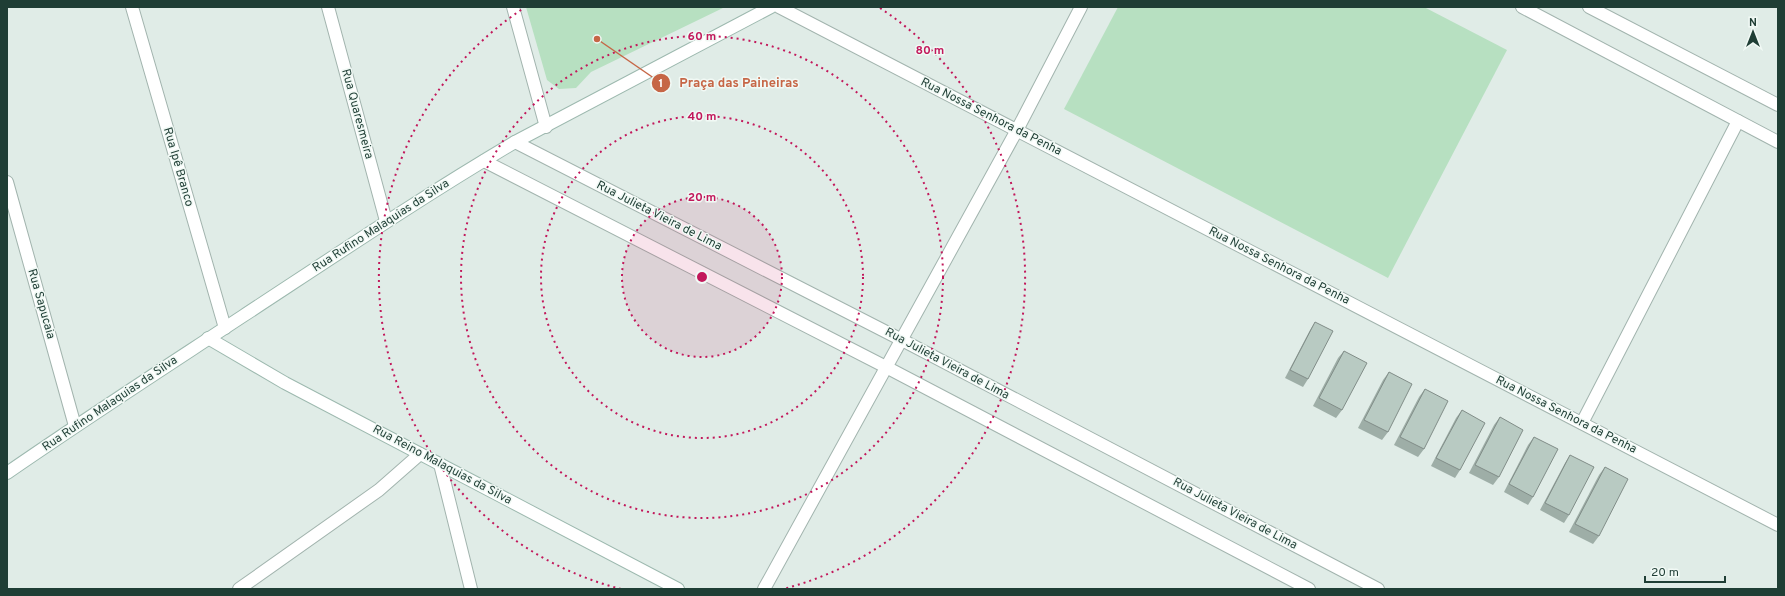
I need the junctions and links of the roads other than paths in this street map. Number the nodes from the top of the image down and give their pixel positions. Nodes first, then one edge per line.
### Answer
1 (132, 7) edge
2 (328, 7) edge
3 (513, 7) edge
4 (771, 7) edge
5 (779, 7) edge
6 (1081, 7) edge
7 (1522, 7) edge
8 (1589, 7) edge
9 (1778, 105) edge
10 (1738, 121) junction
11 (546, 127) junction
12 (1017, 130) junction
13 (515, 142) junction
14 (1778, 142) edge
15 (484, 161) junction
16 (7, 182) edge
17 (386, 221) junction
18 (225, 328) junction
19 (208, 338) junction
20 (902, 340) junction
21 (886, 367) junction
22 (1582, 423) junction
23 (75, 426) junction
24 (420, 454) junction
25 (440, 464) junction
26 (7, 473) edge
27 (1778, 525) edge
28 (239, 589) edge
29 (471, 589) edge
30 (678, 589) edge
31 (764, 589) edge
32 (1309, 589) edge
33 (1378, 589) edge

1 - 18 street, Rua Ipê Branco
2 - 17 street, Rua Quaresmeira
3 - 11 street
4 - 11 street, Rua Rufino Malaquias da Silva
5 - 12 street, Rua Nossa Senhora da Penha
6 - 12 street
7 - 10 street
8 - 9 street
10 - 14 street
10 - 22 street
11 - 13 street, Rua Rufino Malaquias da Silva
12 - 20 street
12 - 22 street, Rua Nossa Senhora da Penha
13 - 15 street, Rua Rufino Malaquias da Silva
13 - 20 street, Rua Julieta Vieira de Lima
15 - 17 street, Rua Rufino Malaquias da Silva
15 - 21 street
16 - 23 street, Rua Sapucaia
17 - 18 street, Rua Rufino Malaquias da Silva
18 - 19 street, Rua Rufino Malaquias da Silva
19 - 23 street, Rua Rufino Malaquias da Silva
19 - 24 street, Rua Reino Malaquias da Silva
20 - 21 street
20 - 33 street, Rua Julieta Vieira de Lima
21 - 31 street
21 - 32 street
22 - 27 street, Rua Nossa Senhora da Penha
23 - 26 street, Rua Rufino Malaquias da Silva
24 - 25 street, Rua Reino Malaquias da Silva
24 - 28 street
25 - 29 street
25 - 30 street, Rua Reino Malaquias da Silva

